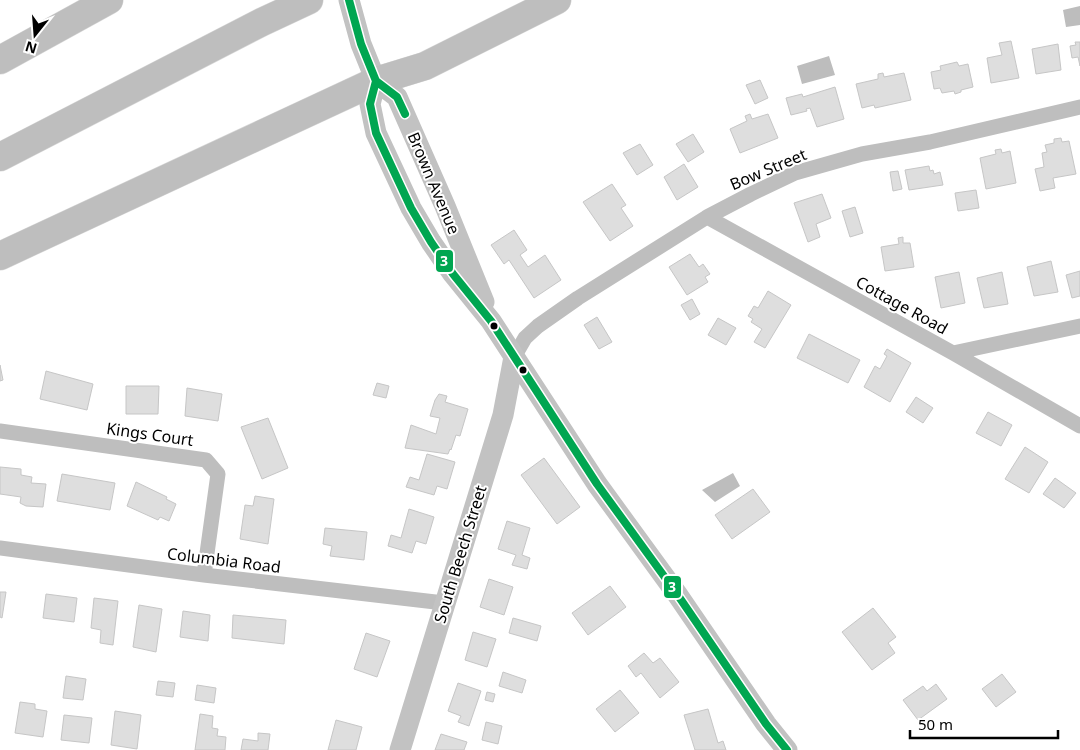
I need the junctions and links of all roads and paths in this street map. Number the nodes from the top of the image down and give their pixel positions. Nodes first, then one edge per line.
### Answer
1 (109, 0) edge
2 (309, 0) edge
3 (349, 0) edge
4 (557, 0) edge
5 (0, 60) edge
6 (376, 81) junction
7 (1080, 107) edge
8 (0, 157) edge
9 (707, 217) junction
10 (0, 256) edge
11 (492, 321) junction
12 (1080, 326) edge
13 (953, 353) junction
14 (514, 357) junction
15 (1080, 426) edge
16 (0, 431) edge
17 (0, 548) edge
18 (204, 575) junction
19 (444, 603) junction
20 (400, 750) edge
21 (787, 750) edge

1 - 5 highway
2 - 8 highway
3 - 6 main road
4 - 6 highway
6 - 10 highway
6 - 11 main road, Brown Avenue
6 - 11 main road, Brown Avenue
7 - 9 street, Bow Street
9 - 13 street, Cottage Road
9 - 14 street, Bow Street
11 - 14 main road, Brown Avenue
12 - 13 street
13 - 15 street, Cottage Road
14 - 19 main road, South Beech Street
14 - 21 main road, Brown Avenue
16 - 18 street, Kings Court
17 - 18 street, Columbia Road
18 - 19 street, Columbia Road
19 - 20 main road, South Beech Street

